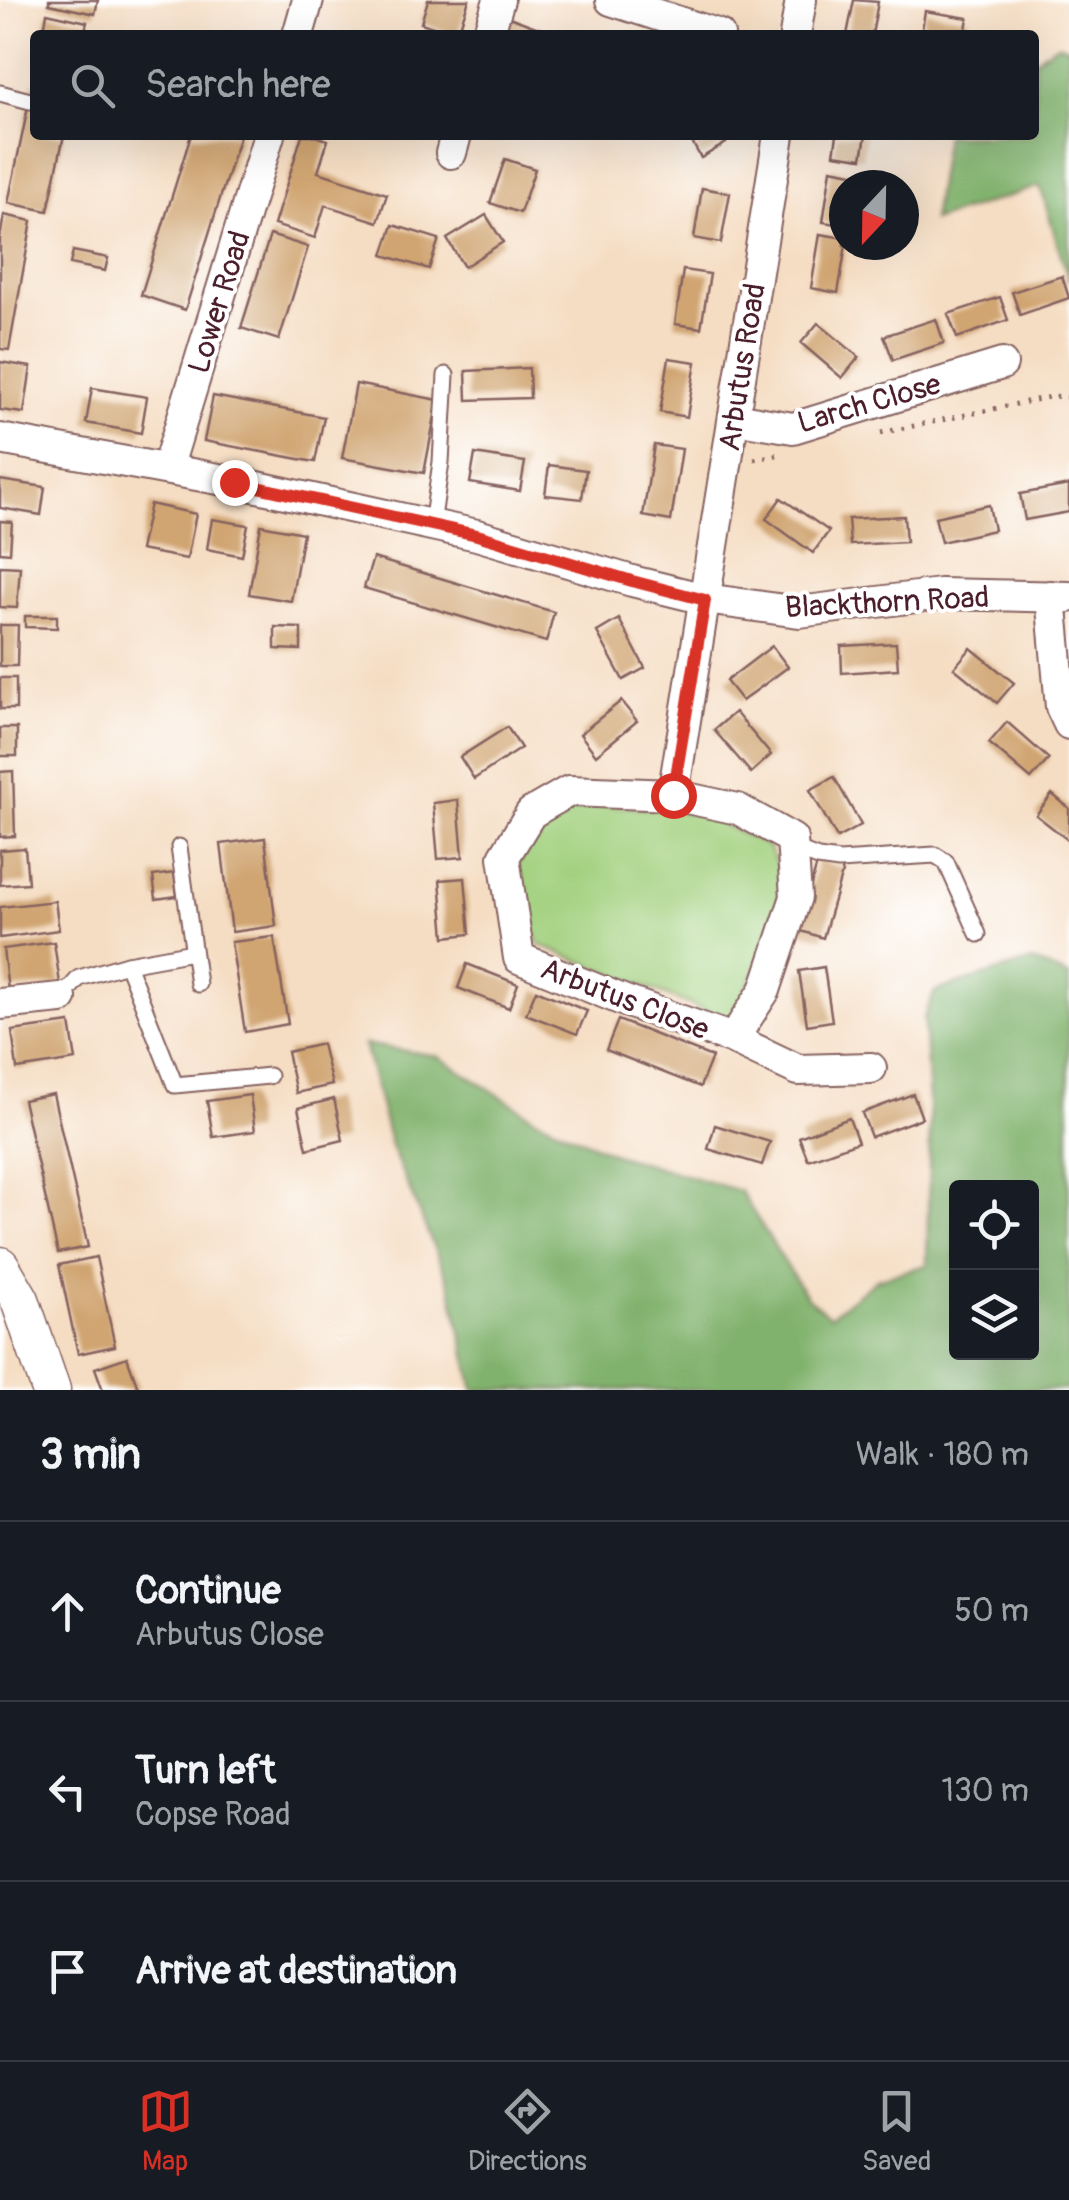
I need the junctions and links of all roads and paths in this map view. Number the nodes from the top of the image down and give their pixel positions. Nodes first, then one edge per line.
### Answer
1 (308, 0) edge
2 (499, 0) edge
3 (800, 0) edge
4 (618, 1) edge
5 (299, 30) edge
6 (490, 30) edge
7 (704, 30) edge
8 (796, 30) edge
9 (0, 93) edge
10 (30, 101) dead end
11 (267, 140) edge
12 (778, 140) edge
13 (1002, 364) dead end
14 (446, 376) dead end
15 (1069, 398) edge
16 (734, 418) junction
17 (880, 433) dead end
18 (0, 439) edge
19 (784, 453) dead end
20 (726, 465) junction
21 (167, 469) junction
22 (432, 525) junction
23 (1060, 596) edge
24 (705, 600) junction
25 (1069, 724) edge
26 (673, 795) junction
27 (179, 847) dead end
28 (792, 848) junction
29 (978, 934) dead end
30 (193, 952) junction
31 (127, 964) junction
32 (198, 984) dead end
33 (61, 998) joint
34 (0, 1004) edge
35 (733, 1040) junction
36 (872, 1068) dead end
37 (268, 1076) dead end
38 (0, 1266) edge
39 (51, 1390) edge

1 - 5 street
2 - 6 street
3 - 8 street
4 - 7 street
9 - 10 lane
11 - 21 street, Lower Road
12 - 16 street, Arbutus Road
13 - 16 street, Larch Close
14 - 22 lane
15 - 17 path
16 - 20 street, Arbutus Road
18 - 21 street, Blackthorn Road
19 - 20 path
20 - 24 street, Arbutus Road
21 - 22 street, Blackthorn Road
22 - 24 street, Blackthorn Road
23 - 24 street, Blackthorn Road
23 - 25 street
24 - 26 street
26 - 28 street, Arbutus Close
26 - 35 street, Arbutus Close
27 - 30 lane
28 - 29 lane
28 - 35 street, Arbutus Close
30 - 31 lane
30 - 32 lane
31 - 33 lane
31 - 37 lane
33 - 34 street
35 - 36 street, Arbutus Close
38 - 39 street

